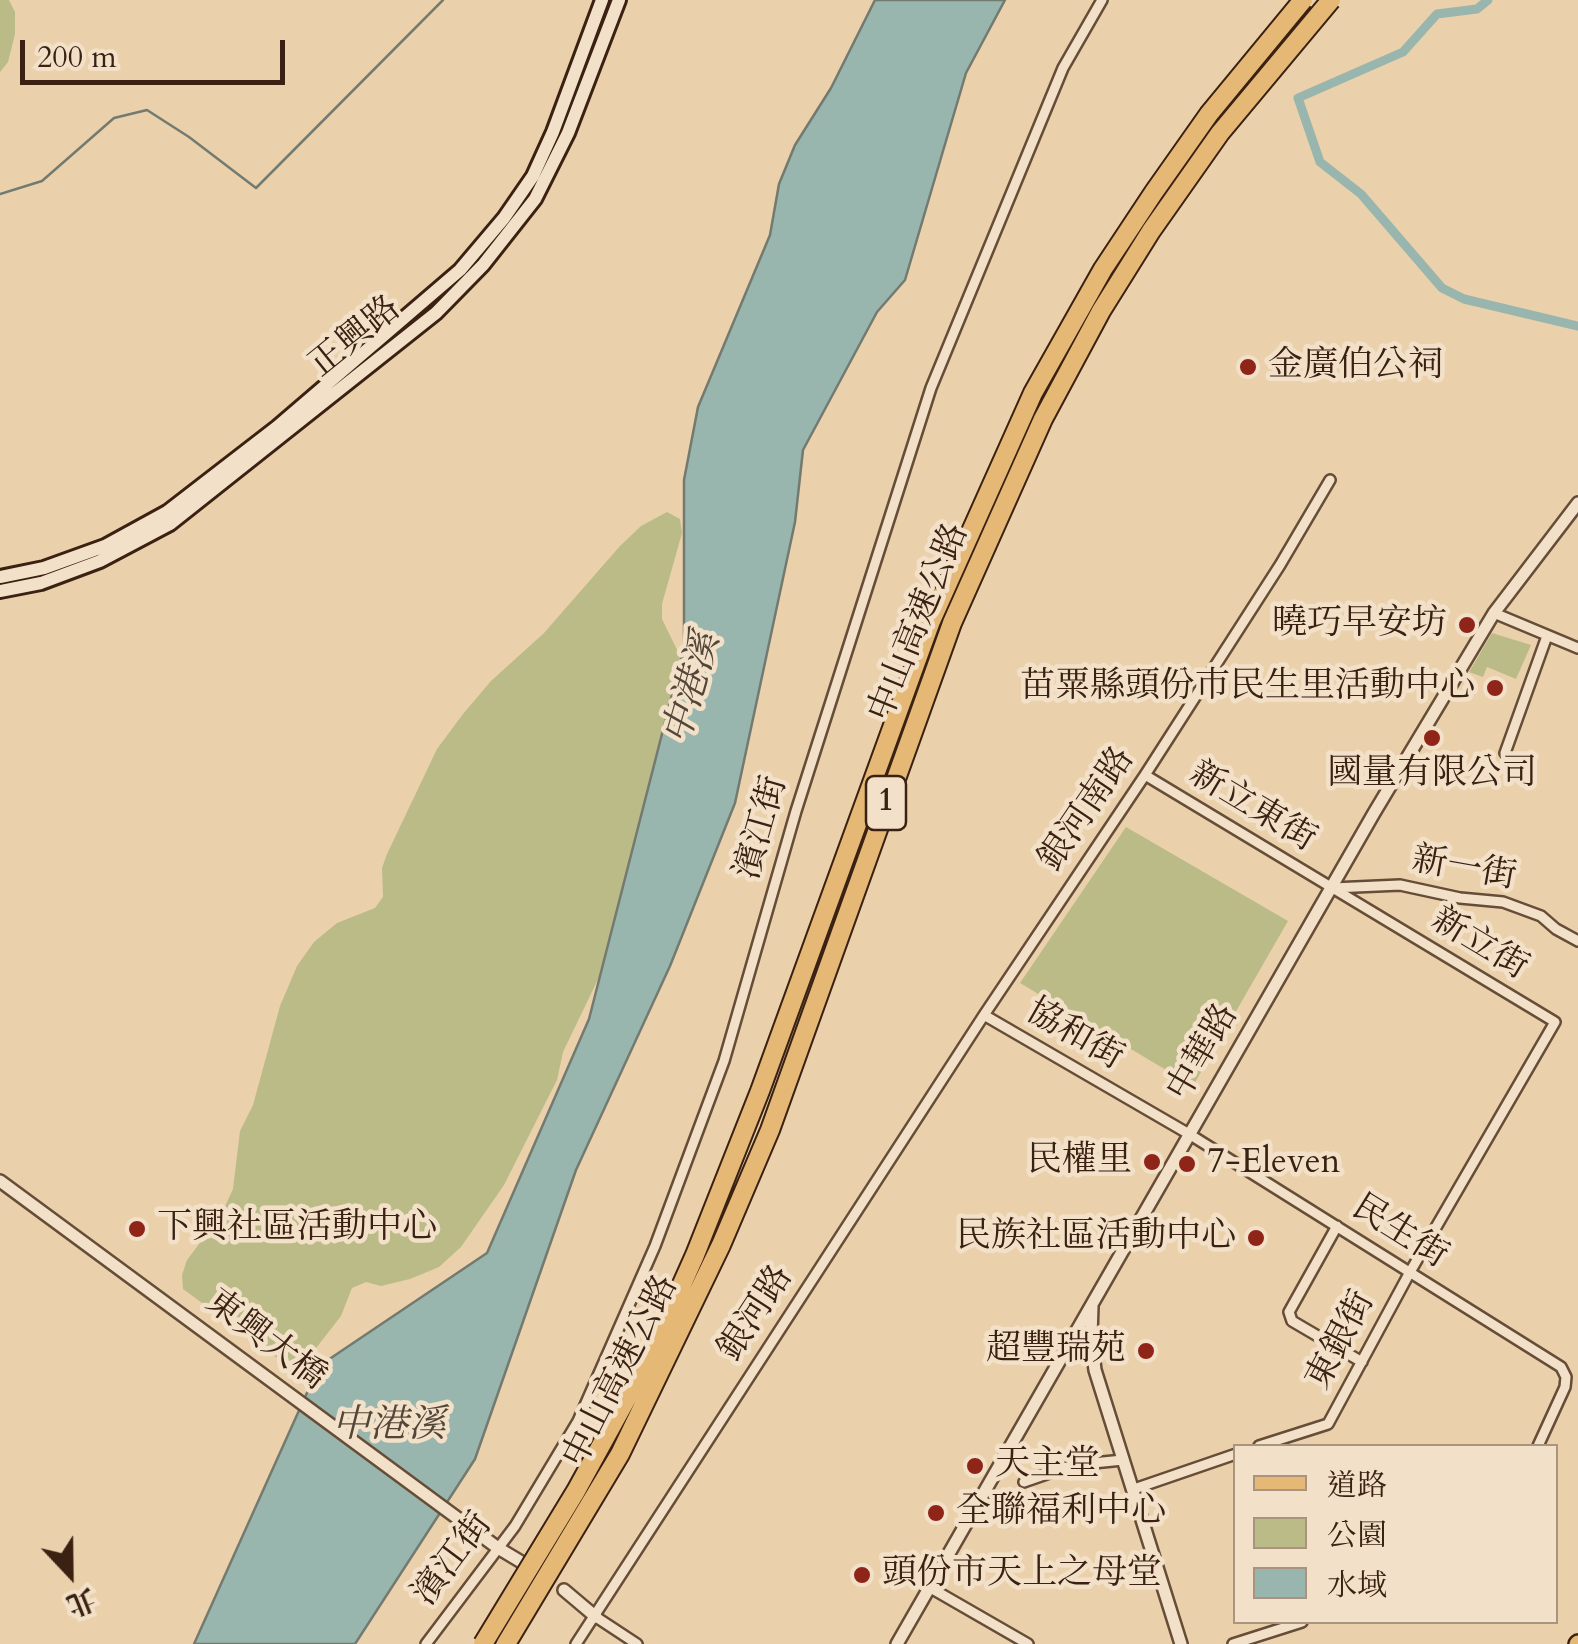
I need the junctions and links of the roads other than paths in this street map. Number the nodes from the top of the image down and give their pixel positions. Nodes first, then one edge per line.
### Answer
1 (602, 0) edge
2 (619, 0) edge
3 (1102, 0) edge
4 (1303, 0) edge
5 (1331, 0) edge
6 (1330, 480) dead end
7 (1578, 503) edge
8 (0, 578) edge
9 (0, 591) edge
10 (1494, 613) junction
11 (1547, 636) junction
12 (1578, 648) edge
13 (1504, 753) dead end
14 (1145, 775) junction
15 (1330, 888) junction
16 (1578, 941) edge
17 (984, 1015) junction
18 (1499, 1119) joint
19 (1189, 1134) junction
20 (0, 1181) edge
21 (1337, 1226) junction
22 (1410, 1272) junction
23 (1093, 1302) junction
24 (1362, 1362) junction
25 (1266, 1444) edge
26 (1539, 1444) edge
27 (1233, 1455) edge
28 (1122, 1460) junction
29 (1024, 1482) dead end
30 (1134, 1489) junction
31 (498, 1548) junction
32 (523, 1562) dead end
33 (930, 1588) junction
34 (564, 1590) dead end
35 (596, 1617) junction
36 (1296, 1624) edge
37 (426, 1644) edge
38 (483, 1644) edge
39 (506, 1644) edge
40 (576, 1644) edge
41 (638, 1644) edge
42 (897, 1644) edge
43 (1028, 1644) edge
44 (1180, 1644) edge
45 (1233, 1644) edge

1 - 8 main road, 正興路
2 - 9 main road, 正興路
3 - 31 street, 濱江街
4 - 38 highway, 中山高速公路 / 1, bridge
5 - 39 highway, 中山高速公路 / 1, bridge
6 - 14 street, 銀河南路
7 - 10 street, 中華路
10 - 11 street
10 - 15 street, 中華路
11 - 12 street
11 - 13 street
14 - 15 street, 新立東街
14 - 17 street, 銀河南路
15 - 16 street, 新一街
15 - 18 street, 新立街
15 - 19 street, 中華路
17 - 19 street, 協和街
17 - 35 street, 銀河路
18 - 22 street, 東銀街
19 - 21 street, 民生街
19 - 23 street, 中華路
20 - 31 street, 東興大橋
21 - 22 street, 民生街
21 - 24 street
22 - 24 street, 東銀街
22 - 26 street, 民生街
23 - 28 street
23 - 33 street, 中華路
24 - 25 street, 東銀街
27 - 30 street
28 - 29 street
28 - 30 street
30 - 44 street
31 - 32 street, 東興大橋
31 - 37 street, 濱江街
33 - 42 street, 中華路
33 - 43 street
34 - 35 street
35 - 40 street, 銀河路
35 - 41 street
36 - 45 street

